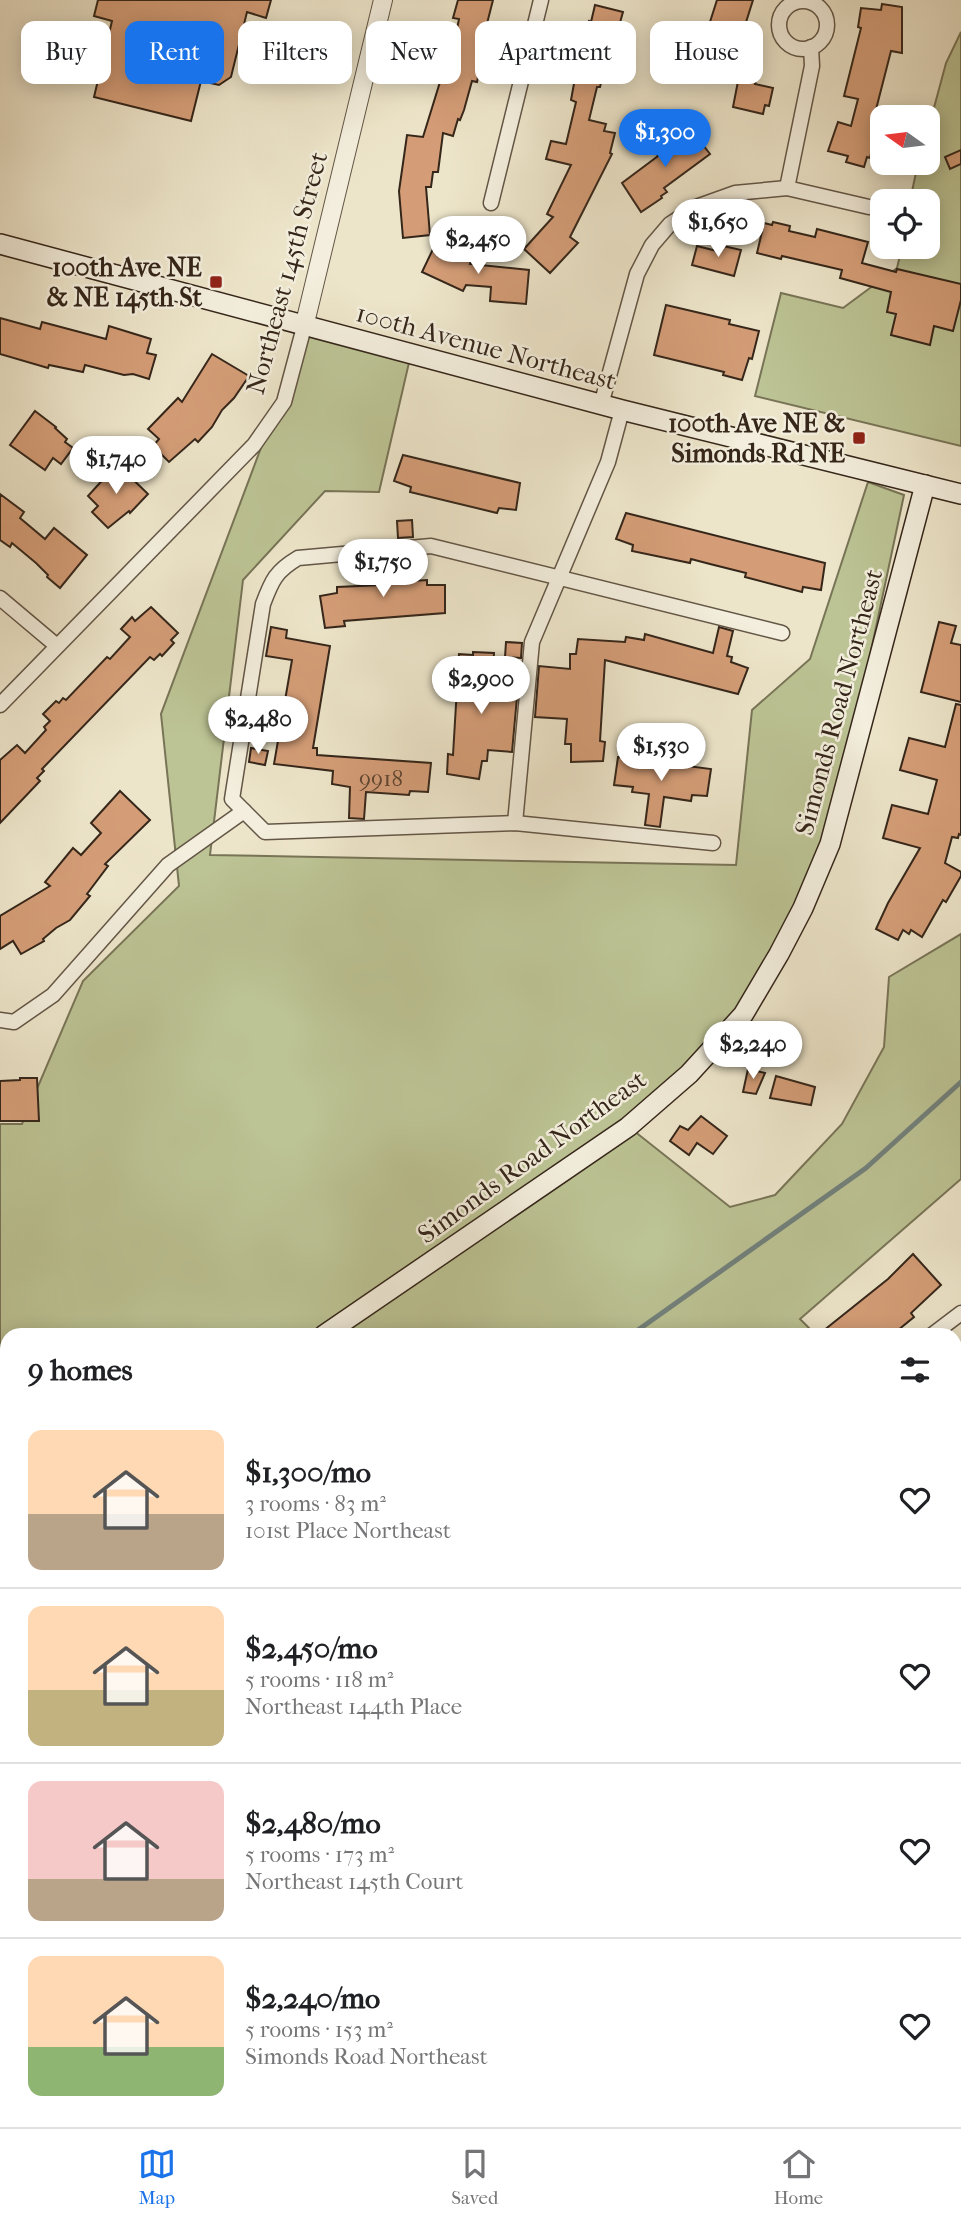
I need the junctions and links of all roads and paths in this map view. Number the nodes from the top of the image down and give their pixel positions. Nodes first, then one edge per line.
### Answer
1 (383, 0) edge
2 (541, 0) edge
3 (811, 47) dead end
4 (787, 188) junction
5 (491, 203) dead end
6 (869, 206) dead end
7 (0, 244) edge
8 (304, 327) junction
9 (601, 405) junction
10 (622, 410) junction
11 (925, 485) junction
12 (961, 494) edge
13 (558, 579) junction
14 (0, 598) edge
15 (782, 633) dead end
16 (57, 646) junction
17 (0, 705) edge
18 (244, 811) junction
19 (515, 823) junction
20 (713, 844) dead end
21 (0, 1020) edge
22 (961, 1314) edge
23 (334, 1328) edge
24 (942, 1328) edge

1 - 8 street, Northeast 145th Street
2 - 5 street
3 - 4 street
4 - 6 street
4 - 9 street
7 - 8 main road, 100th Avenue Northeast
8 - 9 main road, 100th Avenue Northeast
8 - 16 street, Northeast 145th Street
9 - 10 main road, 100th Avenue Northeast
10 - 11 main road, 100th Avenue Northeast
10 - 13 street
11 - 12 main road, 100th Avenue Northeast
11 - 23 main road, Simonds Road Northeast
13 - 15 street
13 - 18 street
13 - 19 street
14 - 16 street
16 - 17 street, Northeast 145th Street
18 - 19 street
18 - 21 street
19 - 20 street
22 - 24 street

